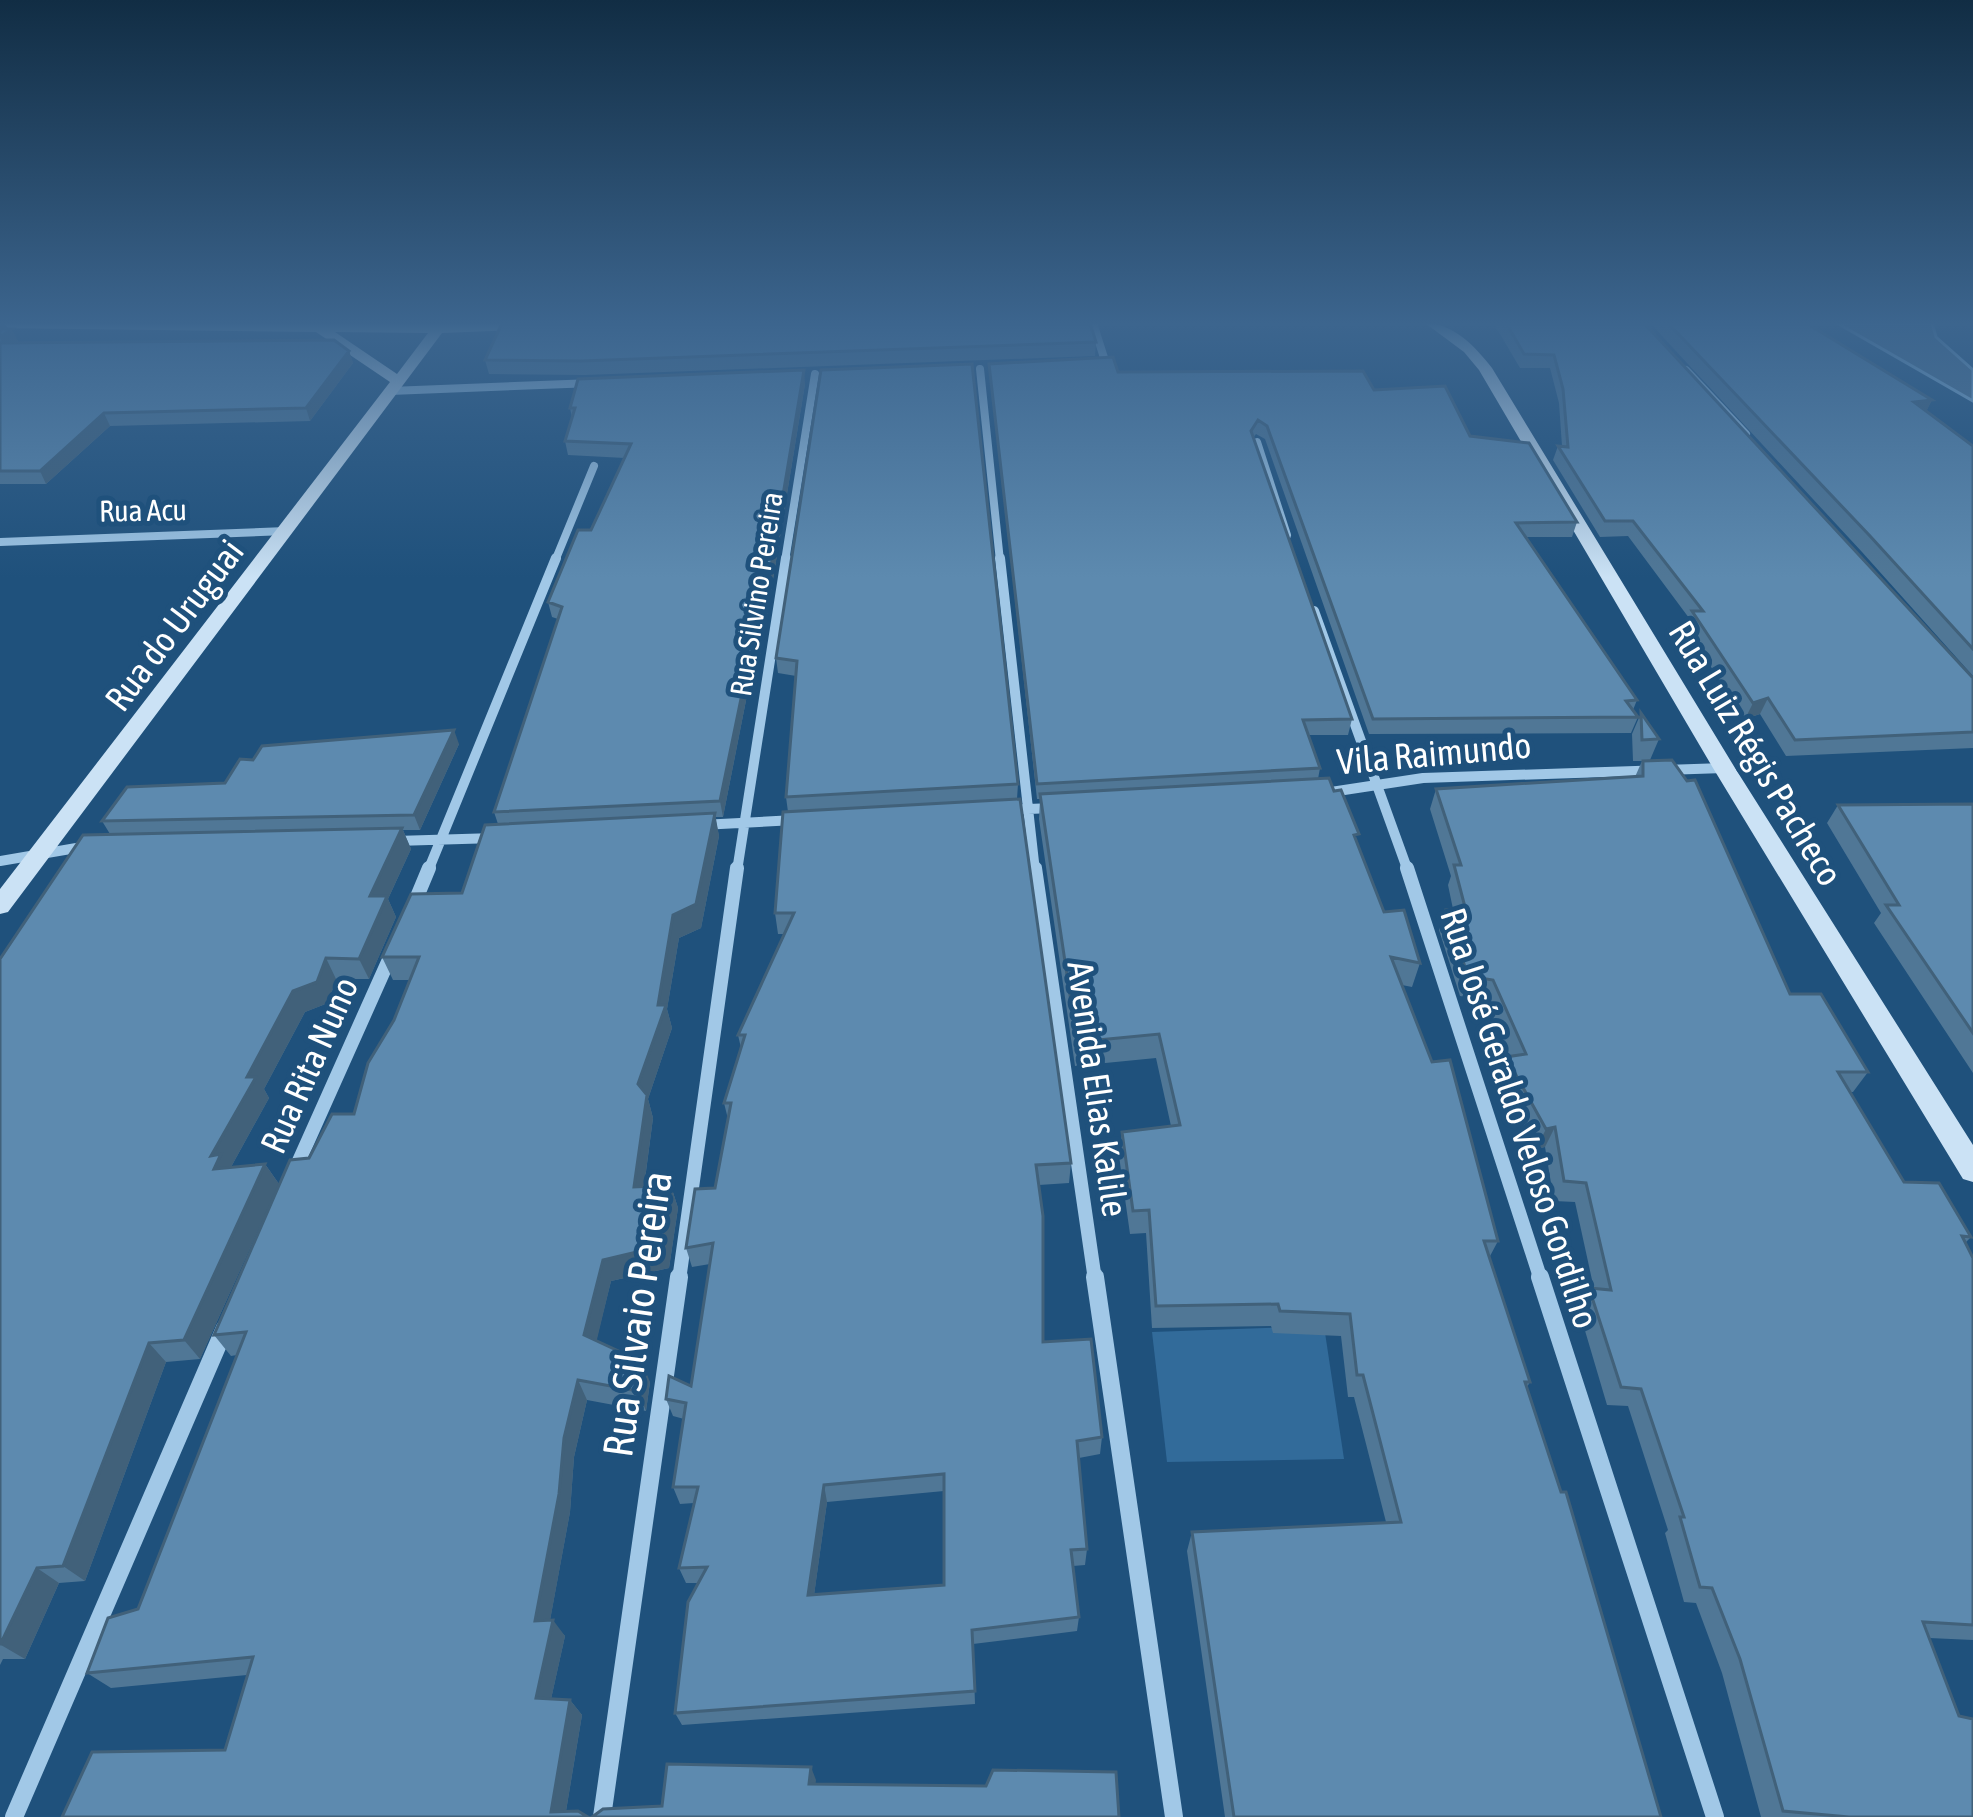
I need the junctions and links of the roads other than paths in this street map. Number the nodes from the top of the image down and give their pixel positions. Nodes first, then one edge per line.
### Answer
1 (378, 408) edge
2 (810, 408) edge
3 (984, 408) edge
4 (1509, 408) edge
5 (1720, 408) edge
6 (1256, 442) edge
7 (1759, 451) edge
8 (594, 466) dead end
9 (287, 531) junction
10 (0, 542) edge
11 (1291, 545) edge
12 (1304, 586) edge
13 (1724, 768) junction
14 (1380, 785) junction
15 (1317, 793) edge
16 (1071, 807) edge
17 (1026, 809) junction
18 (1003, 810) edge
19 (815, 819) edge
20 (744, 822) junction
21 (674, 827) edge
22 (512, 838) edge
23 (442, 840) junction
24 (371, 841) edge
25 (110, 846) edge
26 (40, 854) junction
27 (0, 861) edge
28 (0, 906) edge
29 (403, 927) edge
30 (394, 949) edge
31 (1964, 1141) edge
32 (1973, 1170) edge
33 (287, 1189) edge
34 (230, 1319) edge
35 (14, 1817) edge
36 (602, 1817) edge
37 (1174, 1817) edge
38 (1715, 1817) edge

1 - 9 main road, Rua do Uruguai
2 - 20 street, Rua Silvino Pereira
3 - 17 street, Avenida Elias Kalile
4 - 13 main road, Rua Luiz Régis Pacheco
5 - 7 street
6 - 11 street
8 - 23 street
9 - 10 street, Rua Acu
9 - 26 main road, Rua do Uruguai
12 - 14 street, Rua José Geraldo Veloso Gordilho
13 - 14 street, Vila Raimundo
13 - 31 main road, Rua Luiz Régis Pacheco
14 - 15 street, Vila Raimundo
14 - 38 street, Rua José Geraldo Veloso Gordilho
16 - 17 street
17 - 18 street
17 - 37 street, Avenida Elias Kalile
19 - 20 street
20 - 21 street
20 - 36 street, Rua Silvaio Pereira
22 - 23 street
23 - 24 street
23 - 29 street
25 - 26 street
26 - 27 street
26 - 28 main road, Rua do Uruguai
30 - 33 street, Rua Rita Nuno
31 - 32 main road, Rua Luiz Régis Pacheco
34 - 35 street

